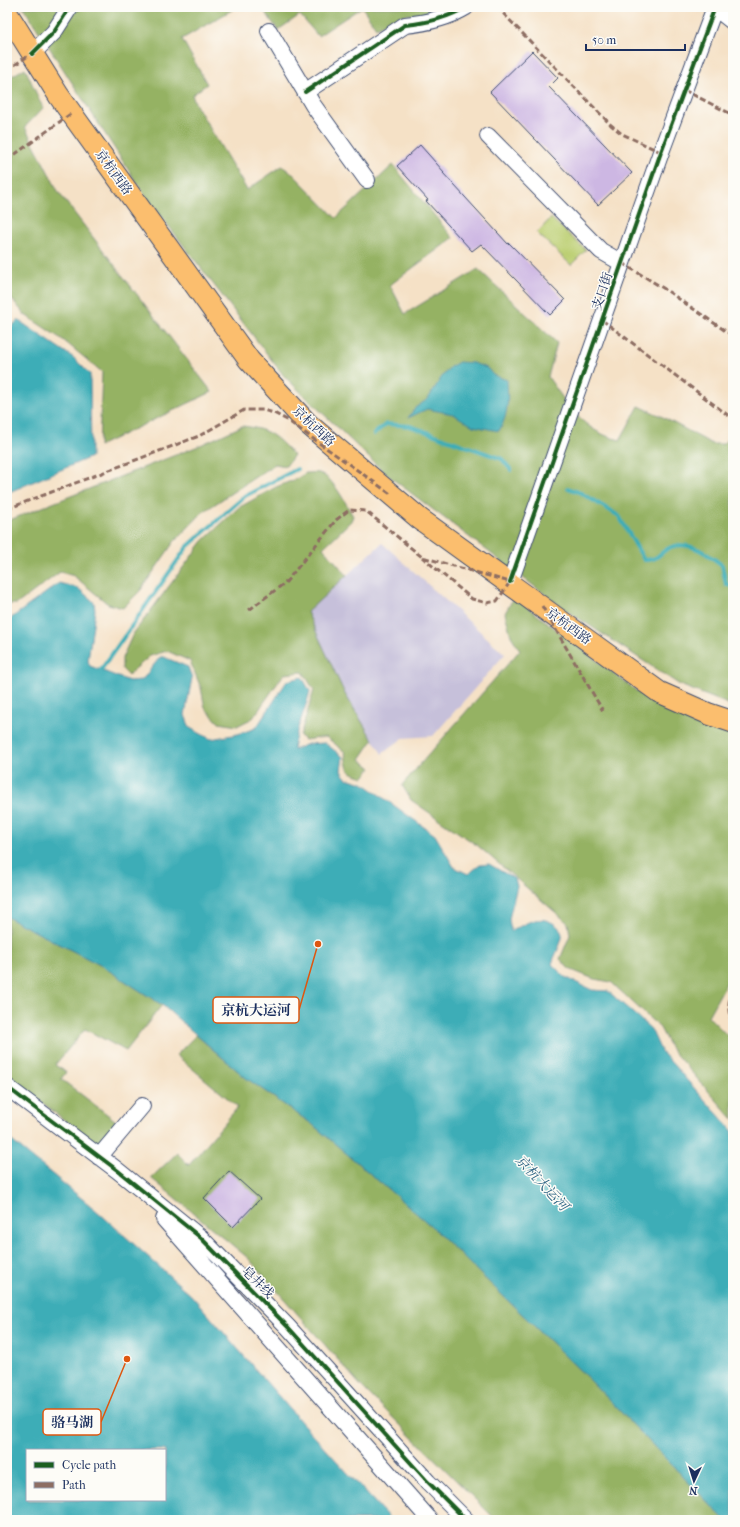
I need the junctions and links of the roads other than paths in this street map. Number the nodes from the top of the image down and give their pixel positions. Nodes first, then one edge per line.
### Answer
1 (70, 7) edge
2 (466, 7) edge
3 (715, 8) edge
4 (7, 13) edge
5 (733, 22) edge
6 (269, 32) dead end
7 (32, 54) junction
8 (306, 92) junction
9 (488, 136) dead end
10 (367, 180) dead end
11 (622, 263) junction
12 (510, 582) junction
13 (733, 722) edge
14 (7, 1087) edge
15 (142, 1106) dead end
16 (99, 1157) junction
17 (117, 1170) junction
18 (430, 1520) edge
19 (466, 1520) edge

1 - 7 street
2 - 8 street
3 - 5 street
3 - 11 street, 支口街
4 - 7 main road, 京杭西路
6 - 8 street
7 - 12 main road, 京杭西路
8 - 10 street
9 - 11 street
11 - 12 street, 支口街
12 - 13 main road, 京杭西路
14 - 16 street, 皂井线
15 - 16 street
16 - 17 street, 皂井线
17 - 18 street, 皂井线
17 - 19 street, 皂井线

